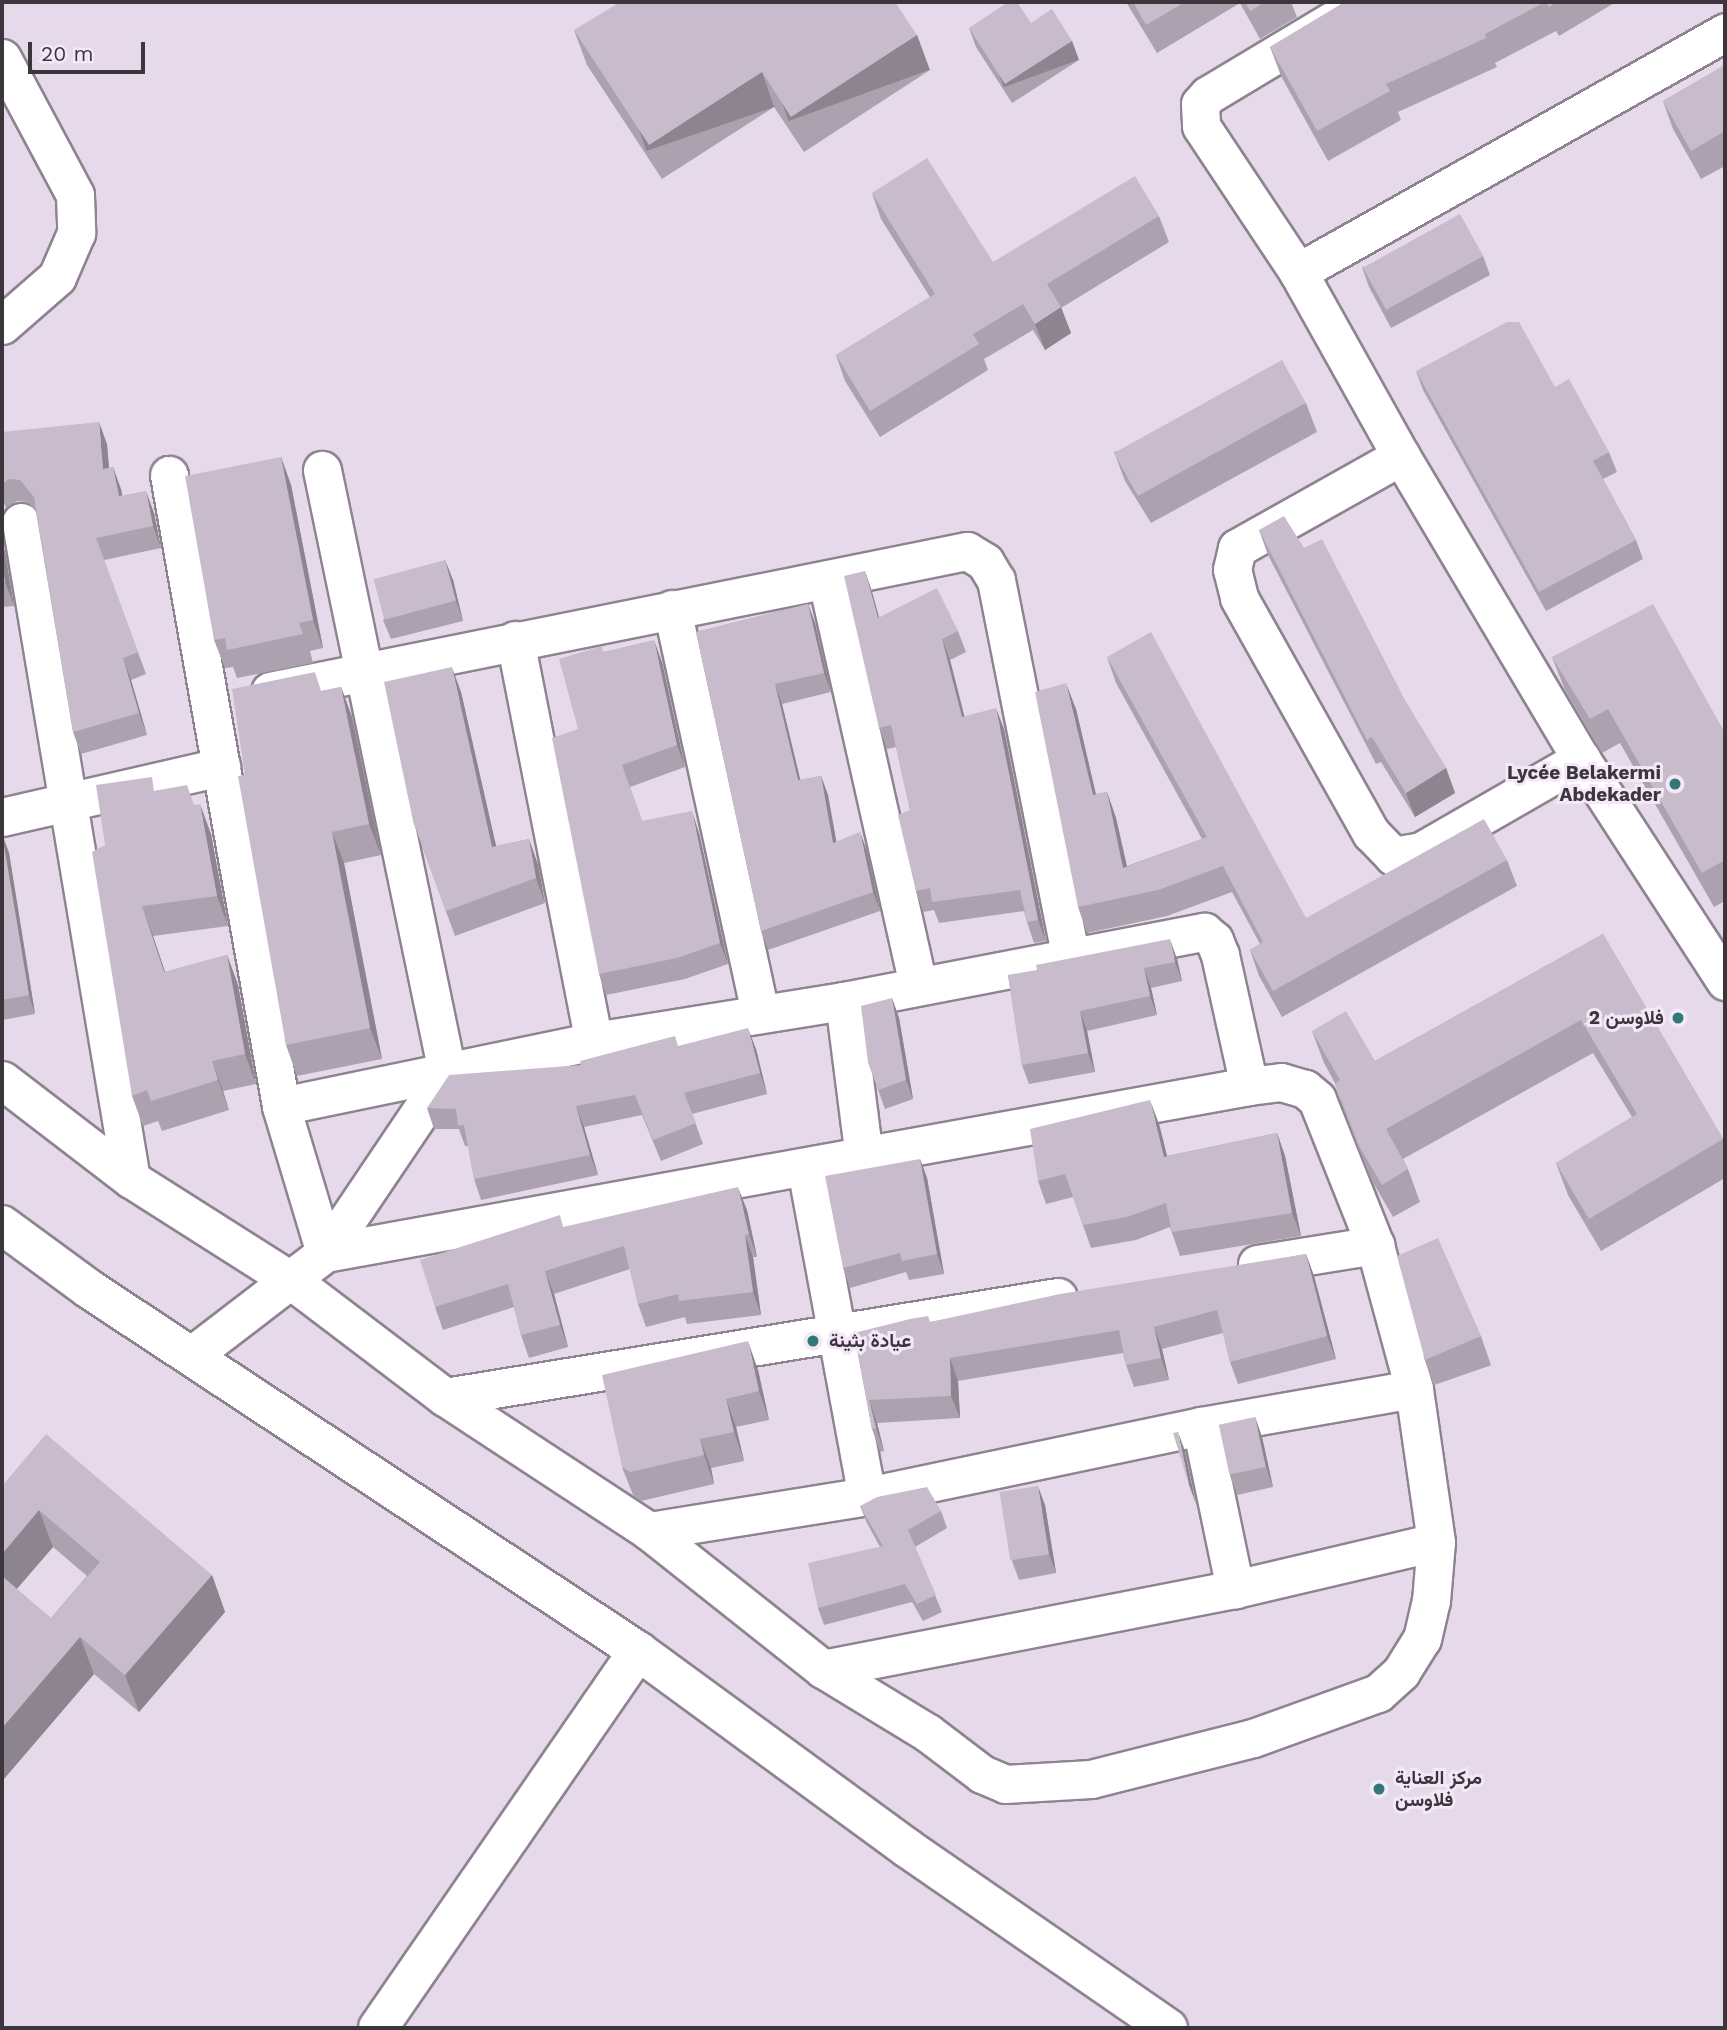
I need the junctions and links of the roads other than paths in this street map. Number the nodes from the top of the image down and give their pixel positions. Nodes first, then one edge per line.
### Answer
1 (1363, 2) edge
2 (1725, 32) edge
3 (2, 58) edge
4 (1298, 272) junction
5 (2, 325) edge
6 (1401, 456) junction
7 (322, 470) dead end
8 (169, 475) dead end
9 (21, 522) dead end
10 (828, 581) junction
11 (672, 609) junction
12 (515, 640) junction
13 (364, 670) junction
14 (210, 705) junction
15 (1581, 759) junction
16 (221, 766) junction
17 (69, 803) junction
18 (2, 817) edge
19 (1071, 958) junction
20 (1725, 981) edge
21 (918, 984) junction
22 (844, 1001) junction
23 (760, 1012) junction
24 (594, 1041) junction
25 (447, 1072) junction
26 (2, 1080) edge
27 (1249, 1086) junction
28 (281, 1106) junction
29 (864, 1158) junction
30 (806, 1168) junction
31 (131, 1179) junction
32 (2, 1225) edge
33 (1375, 1245) junction
34 (325, 1253) junction
35 (1224, 1269) edge
36 (292, 1281) junction
37 (1087, 1292) edge
38 (840, 1333) junction
39 (192, 1355) junction
40 (1414, 1389) junction
41 (444, 1397) junction
42 (1201, 1426) junction
43 (867, 1496) junction
44 (649, 1531) junction
45 (1436, 1542) junction
46 (1235, 1589) junction
47 (638, 1651) junction
48 (823, 1670) junction
49 (378, 2028) edge
50 (1168, 2028) edge

1 - 4 street
2 - 4 street
3 - 5 street
4 - 6 street
6 - 15 street
6 - 15 street
7 - 13 street
8 - 14 street
9 - 17 street
10 - 11 street
10 - 19 street
10 - 21 street
11 - 12 street
11 - 23 street
12 - 13 street
12 - 24 street
13 - 14 street
13 - 25 street
14 - 16 street
15 - 20 street
16 - 17 street
16 - 28 street
17 - 18 street
17 - 31 street
19 - 21 street
19 - 27 street
21 - 22 street
22 - 23 street
22 - 29 street
23 - 24 street
24 - 25 street
25 - 28 street
25 - 34 street
26 - 31 street
27 - 29 street
27 - 33 street
28 - 34 street
29 - 30 street
30 - 34 street
30 - 38 street
31 - 36 street
32 - 39 main road
33 - 35 street
33 - 40 street
34 - 36 street
36 - 39 street
36 - 41 street
37 - 38 street
38 - 41 street
38 - 43 street
39 - 47 main road
40 - 42 street
40 - 45 street
41 - 44 street
42 - 43 street
42 - 46 street
43 - 44 street
44 - 48 street
45 - 46 street
45 - 48 street
46 - 48 street
47 - 49 main road
47 - 50 main road

